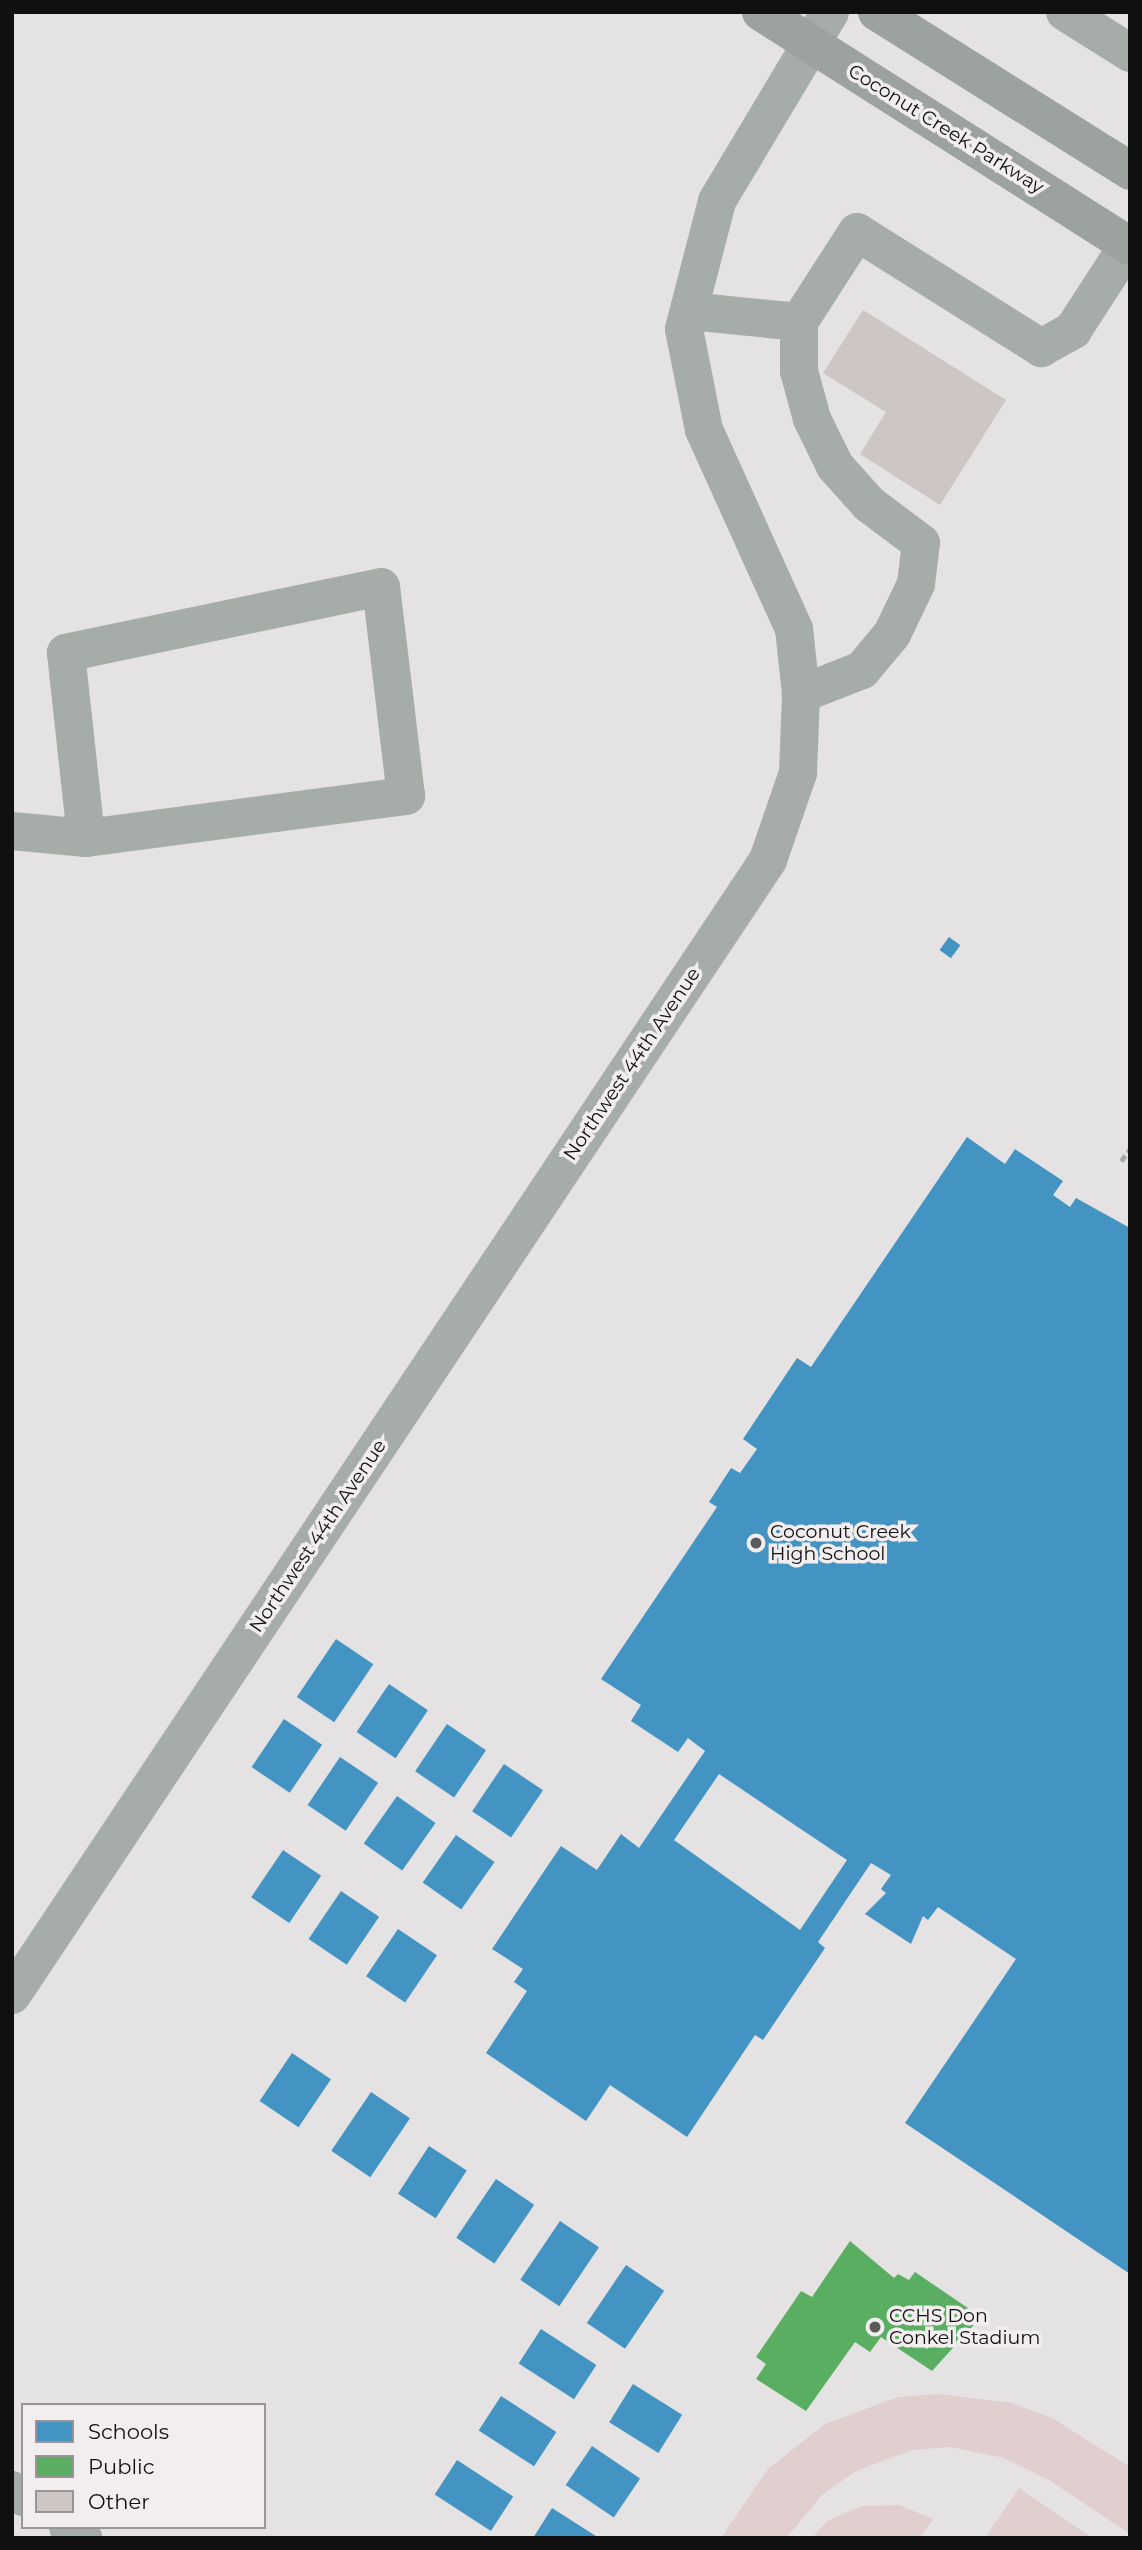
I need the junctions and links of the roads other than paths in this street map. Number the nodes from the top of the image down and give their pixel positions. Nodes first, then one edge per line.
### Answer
1 (761, 12) edge
2 (877, 12) edge
3 (1065, 12) edge
4 (820, 28) edge
5 (1130, 53) edge
6 (1130, 172) edge
7 (1129, 245) edge
8 (689, 311) junction
9 (799, 322) junction
10 (802, 694) junction
11 (12, 831) edge
12 (86, 838) junction
13 (12, 1995) edge

1 - 4 main road, Coconut Creek Parkway
2 - 6 main road
3 - 5 street
4 - 7 main road, Coconut Creek Parkway
4 - 8 street, Northwest 44th Avenue
7 - 9 street
8 - 9 street
8 - 10 street, Northwest 44th Avenue
9 - 10 street
10 - 13 street, Northwest 44th Avenue
11 - 12 street
12 - 12 street

